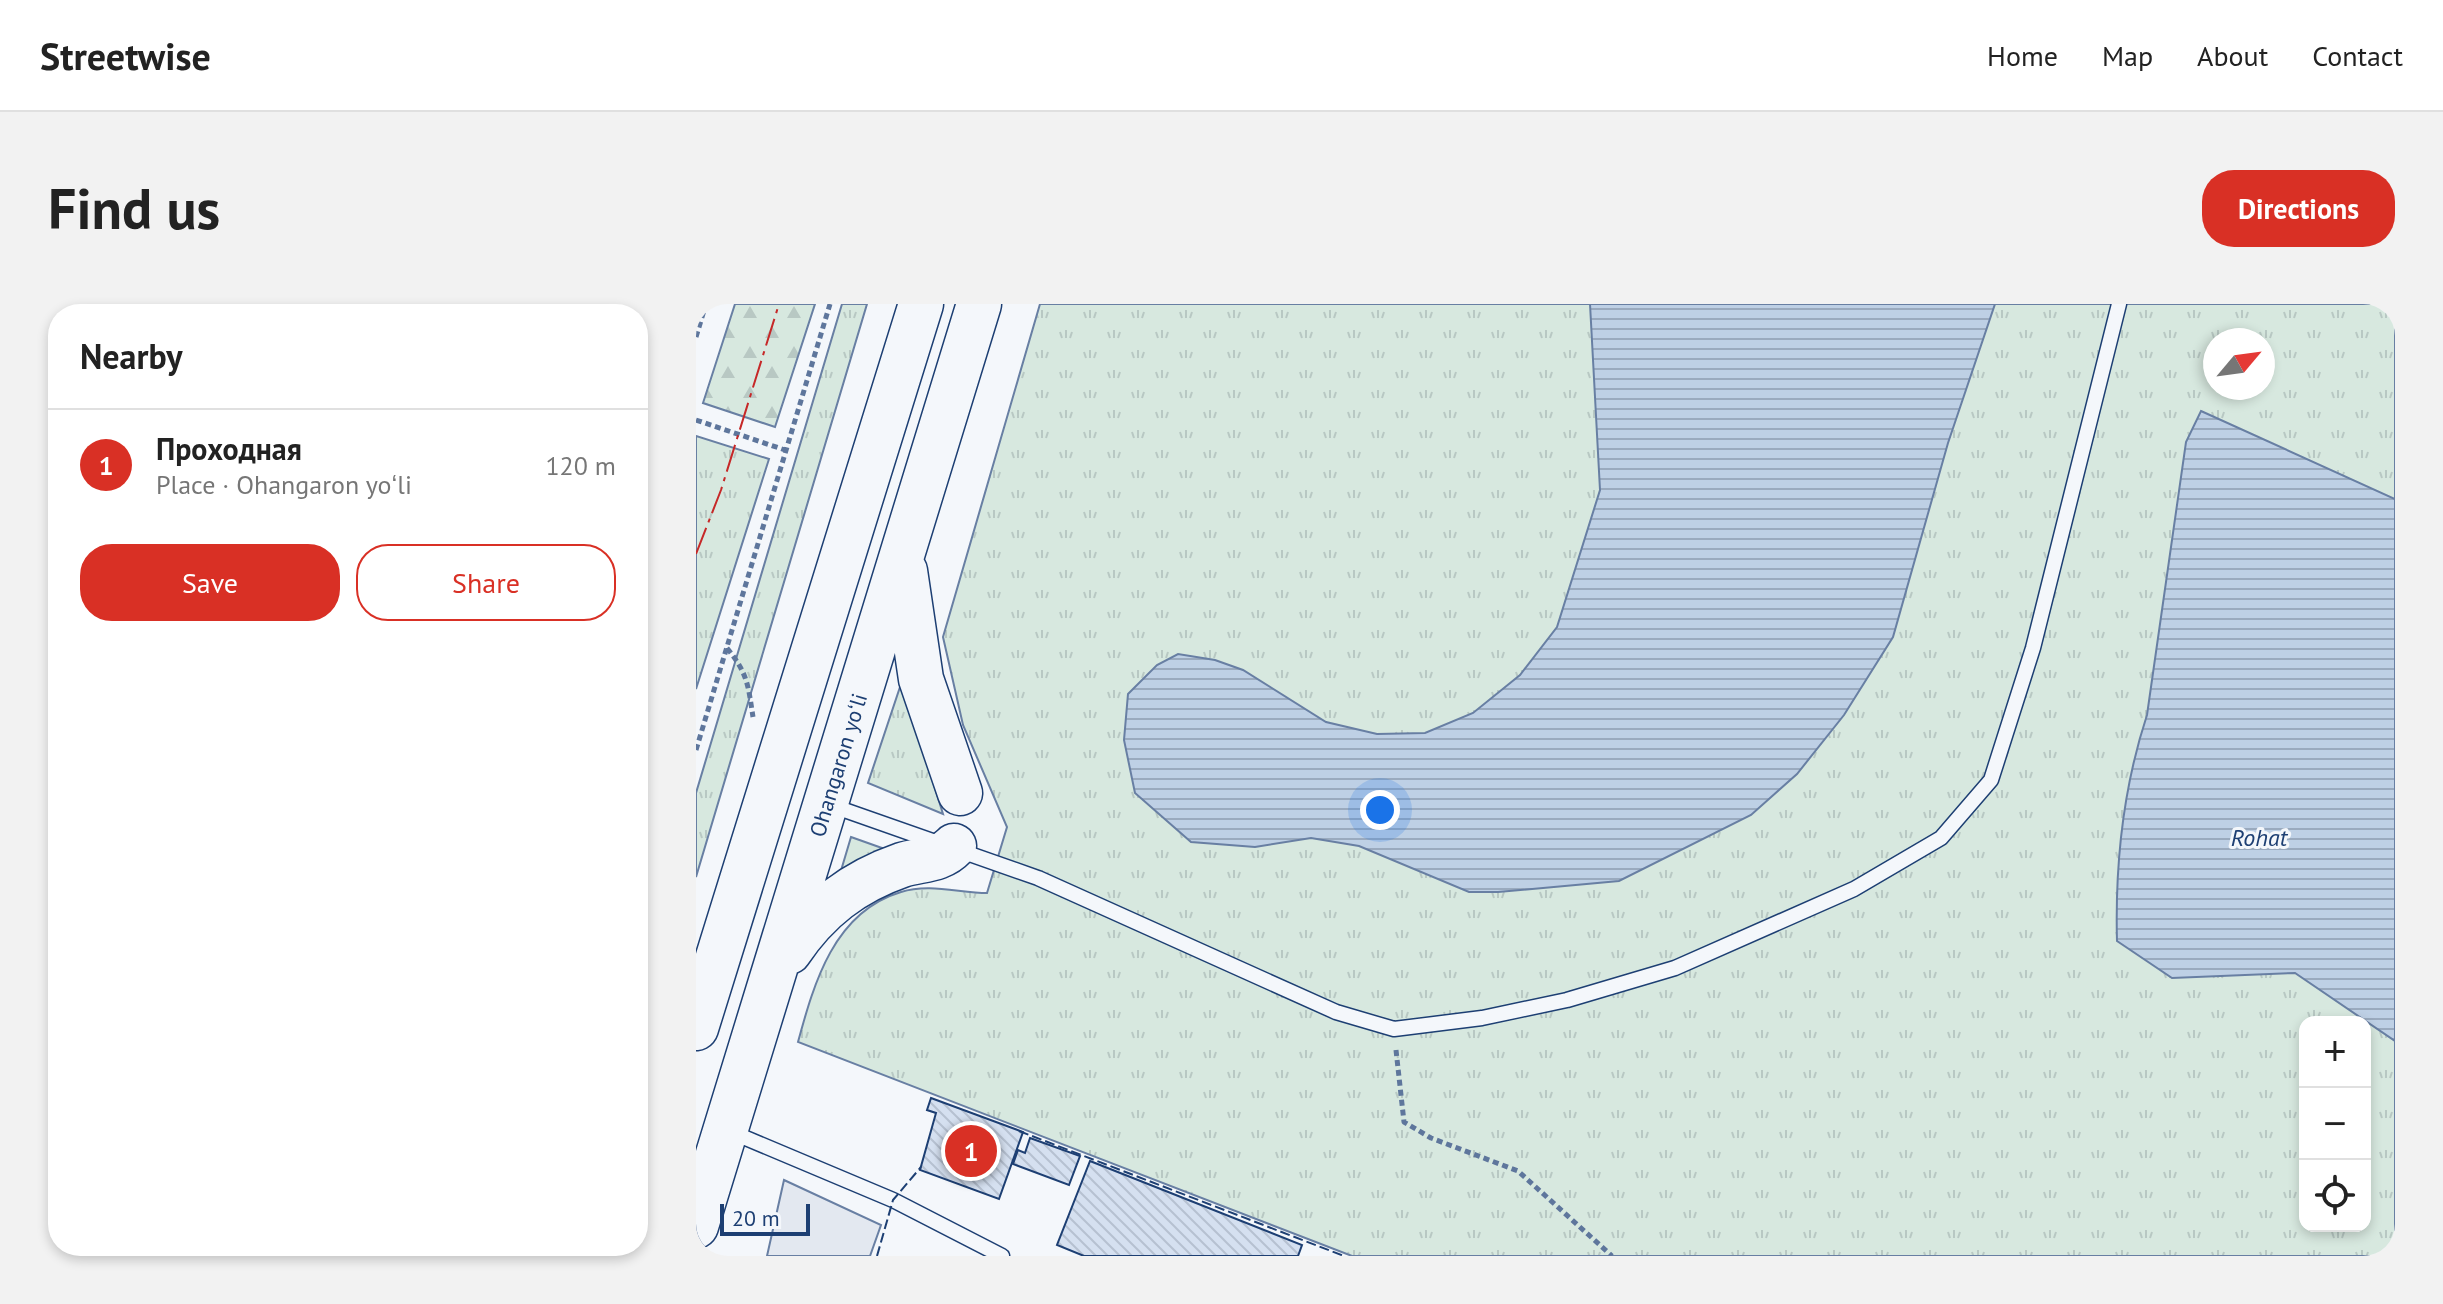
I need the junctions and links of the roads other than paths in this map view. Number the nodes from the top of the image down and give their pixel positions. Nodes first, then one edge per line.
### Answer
1 (921, 304) edge
2 (979, 304) edge
3 (2119, 304) edge
4 (903, 553) junction
5 (960, 793) dead end
6 (826, 803) junction
7 (954, 846) junction
8 (774, 974) junction
9 (696, 1028) edge
10 (725, 1130) junction
11 (696, 1226) edge
12 (1002, 1256) edge

1 - 9 highway
2 - 4 highway, Ohangaron yoʻli
3 - 7 lane
4 - 5 highway
4 - 6 highway, Ohangaron yoʻli
6 - 7 lane
6 - 8 highway, Ohangaron yoʻli
7 - 8 highway
8 - 10 highway, Ohangaron yoʻli
10 - 11 highway, Ohangaron yoʻli
10 - 12 lane

